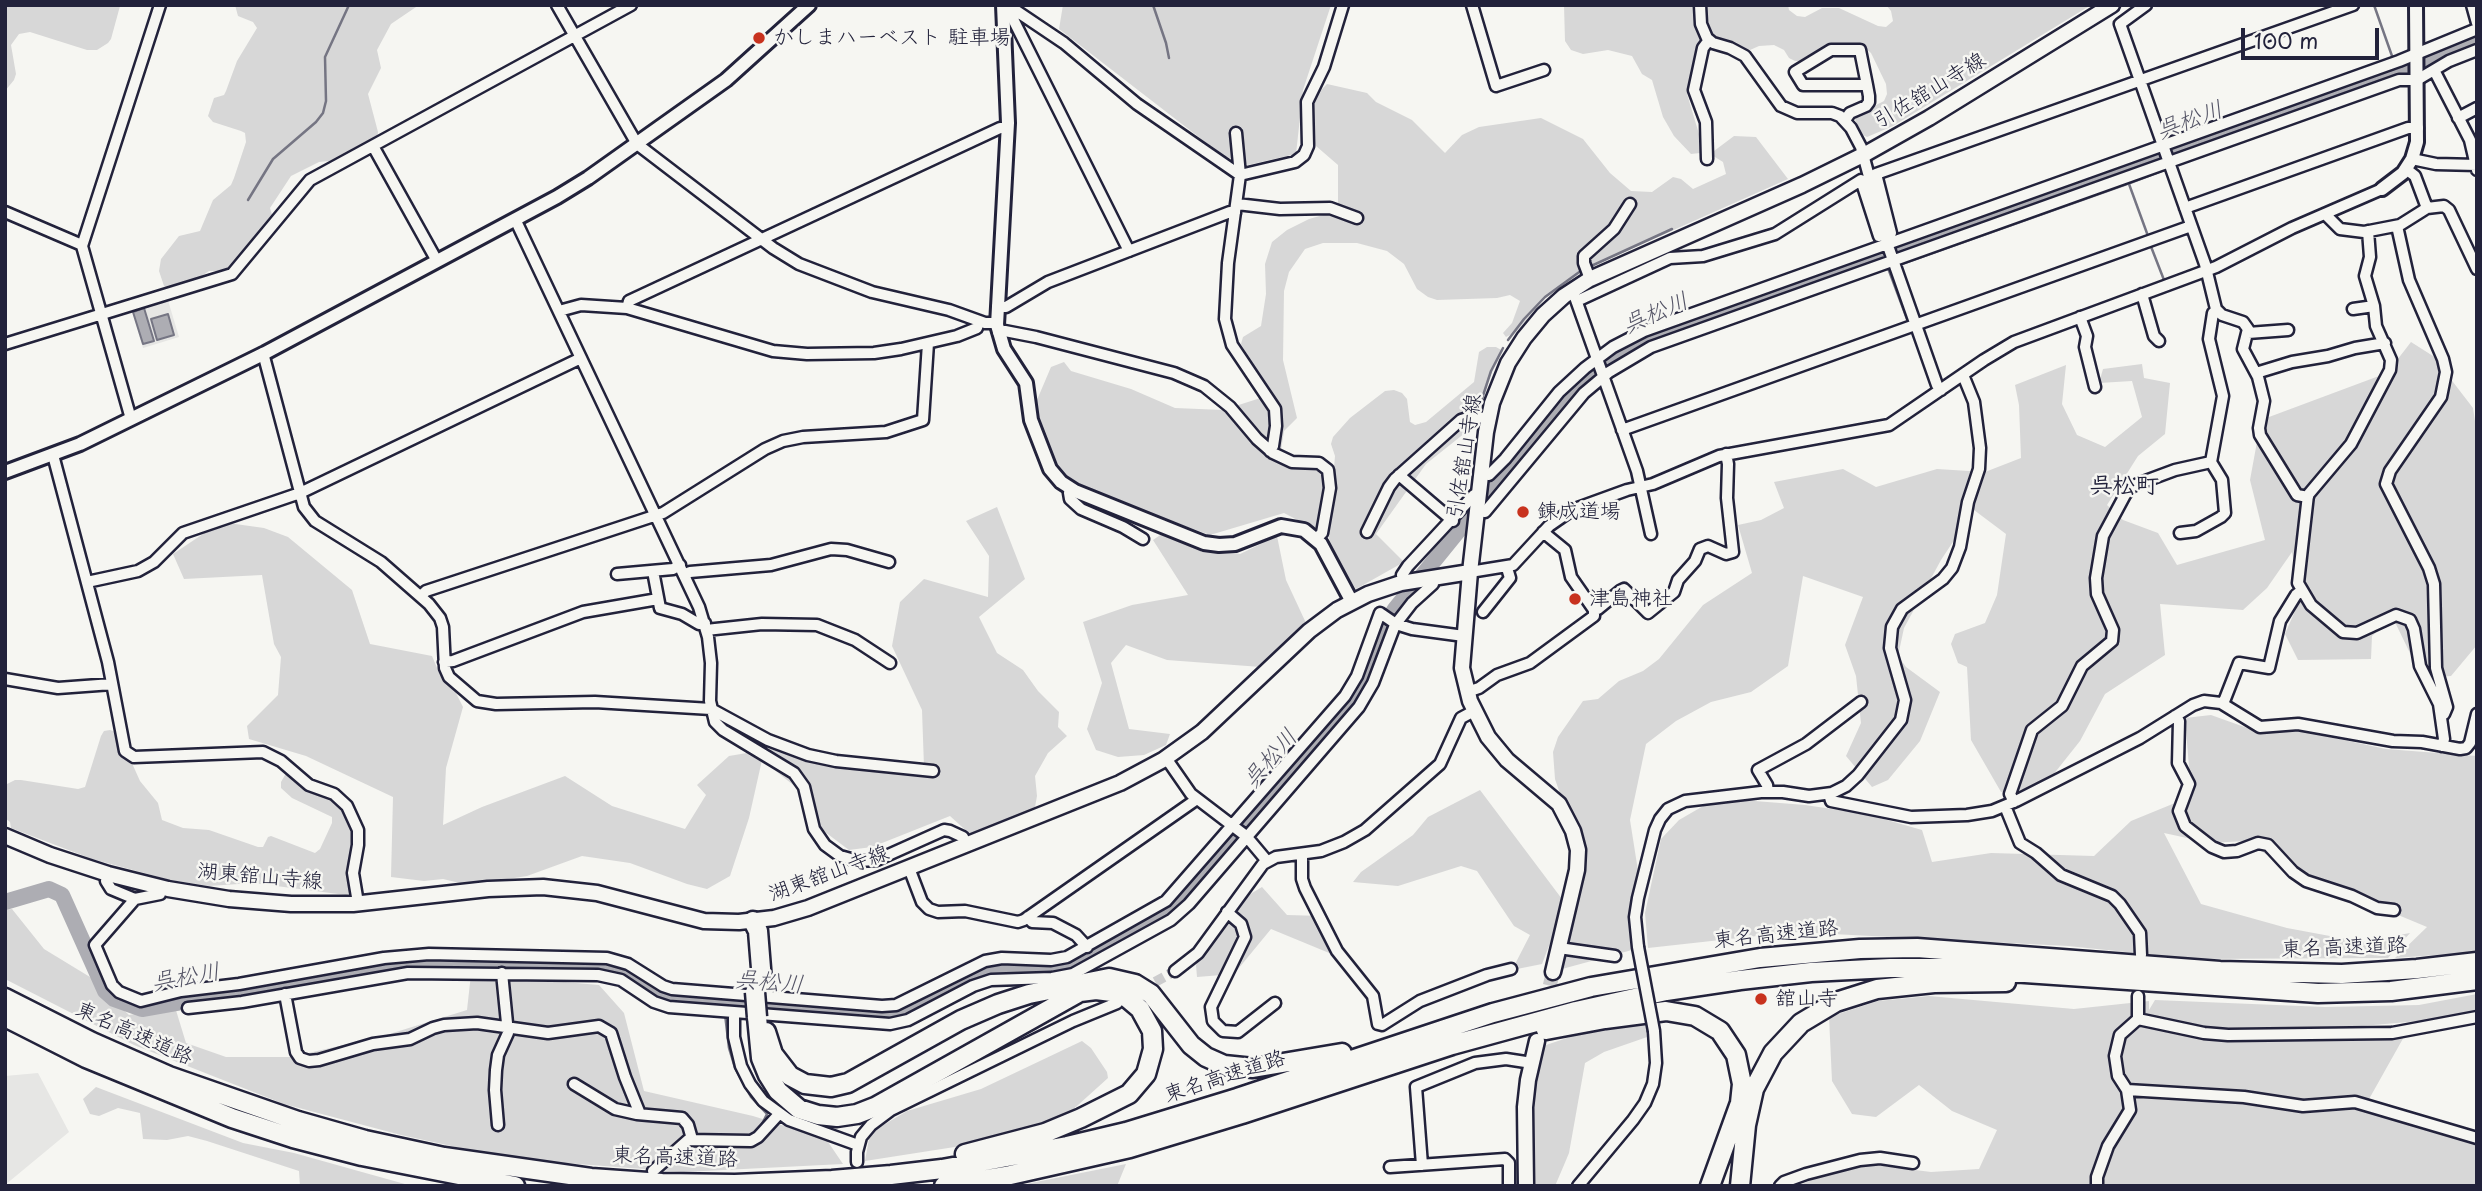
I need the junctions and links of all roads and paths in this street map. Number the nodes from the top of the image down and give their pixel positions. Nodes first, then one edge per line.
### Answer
1 (160, 5) edge
2 (557, 5) edge
3 (631, 5) edge
4 (808, 5) edge
5 (1343, 5) edge
6 (1472, 5) edge
7 (1700, 5) edge
8 (2112, 5) edge
9 (2146, 5) edge
10 (2353, 5) edge
11 (2416, 5) edge
12 (2472, 5) edge
13 (1003, 9) edge
14 (2477, 23) edge
15 (2477, 29) edge
16 (575, 36) junction
17 (1709, 40) junction
18 (2477, 50) edge
19 (2417, 54) junction
20 (1544, 70) dead end
21 (2434, 70) junction
22 (2417, 78) junction
23 (2140, 81) junction
24 (1867, 85) junction
25 (2477, 108) edge
26 (2458, 118) junction
27 (1845, 120) junction
28 (1008, 128) junction
29 (2418, 128) junction
30 (1236, 133) dead end
31 (637, 144) junction
32 (373, 146) junction
33 (2163, 146) junction
34 (1863, 155) junction
35 (1707, 159) dead end
36 (2168, 161) junction
37 (2409, 164) junction
38 (2476, 167) edge
39 (1240, 176) junction
40 (2382, 189) joint
41 (1630, 204) dead end
42 (1236, 208) junction
43 (2185, 208) junction
44 (2427, 208) junction
45 (5, 212) edge
46 (2326, 215) junction
47 (1357, 218) dead end
48 (515, 219) junction
49 (2191, 226) junction
50 (2397, 226) junction
51 (2368, 231) junction
52 (761, 239) junction
53 (1887, 241) junction
54 (82, 245) junction
55 (1129, 251) junction
56 (1893, 259) junction
57 (437, 261) junction
58 (2477, 269) edge
59 (2206, 271) junction
60 (1590, 279) junction
61 (2142, 294) junction
62 (1574, 296) junction
63 (2374, 306) junction
64 (997, 307) junction
65 (627, 308) junction
66 (2353, 309) dead end
67 (2217, 310) junction
68 (559, 311) junction
69 (100, 314) junction
70 (2080, 317) junction
71 (979, 321) junction
72 (1916, 324) junction
73 (997, 328) junction
74 (2288, 330) dead end
75 (2248, 333) junction
76 (2159, 341) dead end
77 (929, 343) junction
78 (2385, 343) junction
79 (5, 344) edge
80 (264, 354) junction
81 (581, 358) junction
82 (1598, 359) junction
83 (2256, 373) junction
84 (1603, 374) junction
85 (1963, 374) junction
86 (2095, 387) dead end
87 (1941, 390) junction
88 (1488, 418) junction
89 (131, 419) junction
90 (1622, 430) junction
91 (1270, 451) junction
92 (1726, 454) junction
93 (53, 455) junction
94 (2211, 462) junction
95 (5, 471) edge
96 (1481, 474) junction
97 (1399, 475) junction
98 (1640, 487) junction
99 (1071, 489) junction
100 (299, 493) junction
101 (1478, 494) junction
102 (2308, 497) junction
103 (1479, 514) junction
104 (656, 516) junction
105 (1453, 521) junction
106 (1367, 532) dead end
107 (1543, 532) junction
108 (2180, 533) dead end
109 (1651, 534) dead end
110 (1143, 539) dead end
111 (1316, 539) junction
112 (890, 562) dead end
113 (1507, 568) junction
114 (682, 570) junction
115 (653, 571) junction
116 (1470, 572) junction
117 (617, 574) dead end
118 (1432, 577) junction
119 (87, 582) junction
120 (1405, 582) junction
121 (2301, 591) junction
122 (421, 596) junction
123 (658, 599) junction
124 (1352, 602) junction
125 (1594, 610) junction
126 (1483, 612) dead end
127 (1390, 620) junction
128 (706, 626) junction
129 (1464, 636) junction
130 (444, 662) junction
131 (890, 663) dead end
132 (5, 679) edge
133 (112, 684) junction
134 (1468, 692) junction
135 (1861, 702) dead end
136 (2223, 705) junction
137 (711, 709) junction
138 (1474, 710) junction
139 (2477, 714) edge
140 (2441, 715) junction
141 (2175, 716) junction
142 (2442, 746) junction
143 (1166, 758) junction
144 (933, 771) dead end
145 (1768, 792) junction
146 (1829, 794) junction
147 (1197, 799) junction
148 (2009, 804) junction
149 (1233, 826) junction
150 (5, 836) edge
151 (1246, 837) junction
152 (966, 845) junction
153 (1302, 854) junction
154 (1267, 861) junction
155 (909, 868) junction
156 (108, 874) junction
157 (161, 887) junction
158 (135, 899) junction
159 (358, 903) junction
160 (2394, 910) dead end
161 (1227, 912) junction
162 (1028, 917) junction
163 (753, 921) junction
164 (1087, 947) junction
165 (1559, 948) junction
166 (2141, 955) dead end
167 (1615, 956) dead end
168 (2477, 962) edge
169 (360, 963) junction
170 (1511, 969) dead end
171 (964, 971) junction
172 (1175, 971) tunnel mouth
173 (1553, 972) tunnel mouth
174 (502, 973) junction
175 (363, 978) junction
176 (2477, 980) edge
177 (2149, 981) junction
178 (972, 985) junction
179 (677, 991) junction
180 (285, 994) junction
181 (2138, 996) dead end
182 (5, 998) edge
183 (1117, 1003) dead end
184 (1275, 1003) dead end
185 (675, 1006) junction
186 (188, 1008) dead end
187 (734, 1012) junction
188 (1493, 1013) junction
189 (5, 1017) edge
190 (761, 1017) junction
191 (2477, 1017) edge
192 (2138, 1018) junction
193 (508, 1027) junction
194 (1537, 1041) dead end
195 (1532, 1063) junction
196 (574, 1084) dead end
197 (2127, 1090) junction
198 (1290, 1098) junction
199 (640, 1114) junction
200 (779, 1114) junction
201 (498, 1125) dead end
202 (2477, 1138) edge
203 (692, 1139) junction
204 (858, 1144) junction
205 (1913, 1163) dead end
206 (1422, 1165) junction
207 (1390, 1167) dead end
208 (860, 1170) junction
209 (653, 1171) dead end
210 (515, 1186) edge
211 (944, 1186) edge
212 (1509, 1186) edge
213 (1526, 1186) edge
214 (1578, 1186) edge
215 (1710, 1186) edge
216 (1740, 1186) edge
217 (1780, 1186) edge
218 (2097, 1186) edge

1 - 54 street
2 - 16 street
3 - 16 street
4 - 31 street
5 - 39 street
6 - 20 street
7 - 17 street
8 - 34 main road, 引佐舘山寺線
9 - 23 street
10 - 23 street
11 - 19 street
12 - 14 street
13 - 28 street
13 - 39 street
13 - 55 street
15 - 19 street
16 - 31 street
16 - 32 street
17 - 27 street
17 - 35 street
18 - 21 street
19 - 22 street
19 - 33 street
21 - 22 street
21 - 26 street
22 - 29 street
22 - 36 street
23 - 33 street
23 - 53 street
24 - 24 street
24 - 27 street
25 - 26 street
26 - 38 street
27 - 34 street
28 - 52 street
28 - 64 street
29 - 37 street
29 - 43 street
30 - 39 street
31 - 48 street
31 - 52 street
32 - 57 street
32 - 69 street
33 - 36 street
33 - 53 street
34 - 53 street
34 - 60 main road, 引佐舘山寺線
36 - 43 street
36 - 56 street
37 - 38 street
37 - 40 street
37 - 44 street
39 - 42 street
40 - 46 street
41 - 60 street
42 - 47 street
42 - 55 street
42 - 91 street
43 - 49 street
44 - 50 street
44 - 58 street
45 - 54 street
46 - 51 street
46 - 59 street
48 - 57 street
48 - 68 street
49 - 59 street
49 - 72 street
50 - 51 street
50 - 140 street
51 - 63 street
52 - 65 street
52 - 71 street
53 - 56 street
53 - 62 street
53 - 82 street
54 - 69 street
55 - 64 street
56 - 72 street
56 - 84 street
57 - 80 street
59 - 61 street
59 - 67 street
60 - 62 main road, 引佐舘山寺線
61 - 70 street
61 - 76 street
62 - 82 street
62 - 88 main road, 引佐舘山寺線
63 - 66 street
63 - 78 street
64 - 73 street
65 - 68 street
65 - 77 street
67 - 75 street
67 - 94 street
68 - 81 street
69 - 79 street
69 - 89 street
70 - 85 street
70 - 86 street
71 - 73 street
71 - 77 street
72 - 87 street
72 - 90 street
73 - 91 street
73 - 99 street
74 - 75 street
75 - 83 street
77 - 104 street
78 - 83 street
78 - 102 street
80 - 89 street
80 - 100 street
81 - 100 street
81 - 104 street
82 - 84 street
82 - 96 street
83 - 102 street
84 - 90 street
84 - 103 street
85 - 87 street
85 - 146 street
87 - 92 street
88 - 96 main road, 引佐舘山寺線
88 - 97 street
89 - 93 street
90 - 98 street
91 - 111 street
92 - 98 street
92 - 125 street
93 - 95 street
93 - 119 street
94 - 108 street
94 - 148 street
96 - 101 main road, 引佐舘山寺線
97 - 105 street
97 - 106 street
98 - 107 street
98 - 109 street
99 - 110 street
99 - 111 street
100 - 119 street
100 - 122 street
101 - 103 main road, 引佐舘山寺線
101 - 105 street
102 - 121 street
103 - 116 main road, 引佐舘山寺線
104 - 114 street
104 - 122 street
105 - 120 street
107 - 113 street
107 - 125 street
111 - 124 street
112 - 114 street
113 - 116 street
113 - 126 street
114 - 115 street
114 - 128 street
115 - 117 street
115 - 123 street
116 - 118 main road, 湖東舘山寺線
116 - 129 main road, 引佐舘山寺線
118 - 120 main road, 湖東舘山寺線
118 - 127 street
119 - 133 street
120 - 124 main road, 湖東舘山寺線
121 - 136 street
121 - 140 street
122 - 130 street
123 - 128 street
123 - 130 street
124 - 143 main road, 湖東舘山寺線
125 - 134 street
127 - 129 street
127 - 149 street
127 - 151 street
128 - 131 street
128 - 137 street
129 - 134 main road, 引佐舘山寺線
130 - 137 street
132 - 133 street
133 - 159 street
134 - 138 main road, 引佐舘山寺線
135 - 145 street
136 - 141 street
136 - 142 street
137 - 144 street
137 - 152 street
138 - 153 street
138 - 165 main road, 引佐舘山寺線
139 - 142 street
140 - 142 street
141 - 148 street
141 - 160 street
143 - 147 street
143 - 152 main road, 湖東舘山寺線
145 - 146 street
145 - 214 street, bridge
146 - 148 street
147 - 149 street
147 - 162 street
148 - 166 street
149 - 151 street
149 - 164 street
150 - 156 main road, 湖東舘山寺線
151 - 154 street
151 - 178 street
152 - 155 main road, 湖東舘山寺線
153 - 154 street
153 - 170 street
154 - 161 street
155 - 162 street
155 - 163 main road, 湖東舘山寺線
156 - 157 main road, 湖東舘山寺線
156 - 158 street
157 - 158 street
157 - 159 main road, 湖東舘山寺線
158 - 169 street
159 - 163 main road, 湖東舘山寺線
161 - 172 street
161 - 184 street
162 - 164 street
163 - 190 highway, bridge
164 - 171 street
165 - 167 street
165 - 173 main road, 引佐舘山寺線
168 - 188 highway, 東名高速道路
169 - 175 street
169 - 179 street
171 - 178 street
171 - 179 street
174 - 175 street
174 - 185 street
174 - 193 street
175 - 180 street
176 - 177 highway, 東名高速道路
177 - 198 highway, 東名高速道路
177 - 216 highway
178 - 187 street
179 - 185 street
180 - 186 street
180 - 193 street
181 - 192 street
182 - 208 highway, 東名高速道路
183 - 204 street
185 - 187 street
187 - 200 street
188 - 190 highway
188 - 208 highway, 東名高速道路
189 - 210 highway, 東名高速道路
190 - 208 highway
191 - 192 street
192 - 197 street
193 - 199 street
193 - 201 street
194 - 195 main road
195 - 206 street
195 - 213 main road
196 - 199 street
197 - 202 street
197 - 218 street
198 - 211 highway, 東名高速道路
198 - 215 highway
199 - 203 street
200 - 203 street
200 - 204 street
203 - 209 street
204 - 208 street
205 - 217 street
206 - 207 street
206 - 212 street

